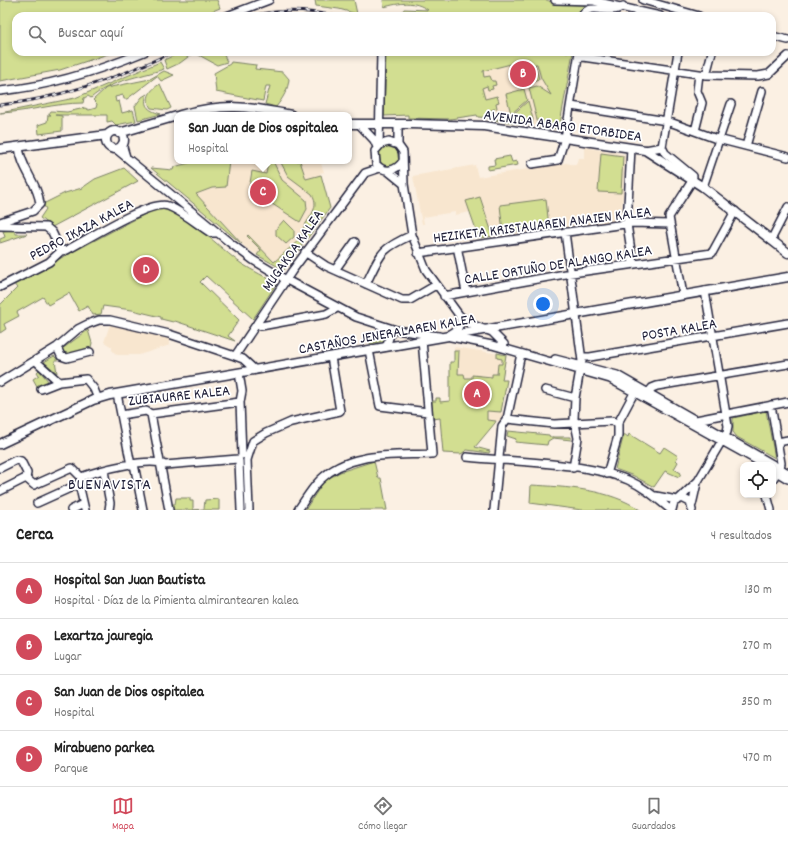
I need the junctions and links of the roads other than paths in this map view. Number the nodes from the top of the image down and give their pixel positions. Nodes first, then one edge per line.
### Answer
1 (269, 0) edge
2 (555, 0) edge
3 (643, 0) edge
4 (623, 6) junction
5 (238, 12) edge
6 (584, 12) edge
7 (645, 12) edge
8 (685, 12) edge
9 (776, 37) edge
10 (788, 40) edge
11 (134, 56) edge
12 (381, 56) edge
13 (579, 56) edge
14 (581, 56) edge
15 (677, 56) edge
16 (710, 56) edge
17 (788, 56) edge
18 (675, 71) junction
19 (703, 74) junction
20 (0, 91) edge
21 (762, 91) dead end
22 (731, 104) dead end
23 (571, 106) junction
24 (191, 112) edge
25 (275, 112) edge
26 (174, 117) edge
27 (378, 121) junction
28 (666, 121) junction
29 (352, 124) edge
30 (360, 125) junction
31 (398, 125) junction
32 (695, 131) junction
33 (107, 135) junction
34 (565, 138) junction
35 (720, 139) junction
36 (82, 140) junction
37 (120, 141) junction
38 (107, 145) junction
39 (398, 145) junction
40 (746, 146) junction
41 (378, 147) junction
42 (662, 147) junction
43 (19, 148) junction
44 (631, 148) junction
45 (0, 149) edge
46 (645, 150) junction
47 (788, 158) edge
48 (403, 161) junction
49 (532, 164) dead end
50 (380, 168) junction
51 (388, 171) junction
52 (692, 181) junction
53 (404, 184) junction
54 (703, 187) junction
55 (788, 207) edge
56 (735, 211) junction
57 (0, 222) edge
58 (627, 224) junction
59 (670, 224) junction
60 (0, 226) edge
61 (565, 232) junction
62 (218, 233) junction
63 (412, 235) junction
64 (771, 240) junction
65 (355, 242) dead end
66 (457, 246) junction
67 (61, 251) junction
68 (305, 252) junction
69 (418, 253) junction
70 (788, 253) edge
71 (676, 259) junction
72 (633, 264) junction
73 (335, 270) junction
74 (570, 274) junction
75 (788, 277) edge
76 (286, 280) junction
77 (366, 284) junction
78 (436, 285) junction
79 (0, 287) edge
80 (705, 291) junction
81 (466, 292) junction
82 (683, 295) junction
83 (444, 296) junction
84 (337, 308) junction
85 (575, 314) junction
86 (459, 315) junction
87 (788, 323) edge
88 (257, 324) junction
89 (382, 326) junction
90 (502, 326) junction
91 (489, 331) junction
92 (461, 334) junction
93 (445, 336) junction
94 (713, 336) junction
95 (422, 340) junction
96 (487, 343) junction
97 (502, 343) junction
98 (57, 347) junction
99 (386, 347) junction
100 (369, 350) junction
101 (90, 352) dead end
102 (521, 354) junction
103 (235, 356) junction
104 (331, 357) junction
105 (582, 357) junction
106 (37, 360) junction
107 (788, 364) edge
108 (581, 368) junction
109 (255, 370) junction
110 (239, 373) junction
111 (719, 376) junction
112 (0, 382) edge
113 (58, 382) junction
114 (41, 390) dead end
115 (544, 390) dead end
116 (635, 391) junction
117 (648, 393) junction
118 (117, 394) junction
119 (98, 398) junction
120 (575, 398) junction
121 (240, 402) junction
122 (788, 402) edge
123 (771, 405) junction
124 (428, 412) junction
125 (726, 413) junction
126 (121, 414) junction
127 (151, 414) junction
128 (506, 419) junction
129 (696, 420) junction
130 (575, 423) junction
131 (618, 423) junction
132 (723, 438) junction
133 (242, 439) junction
134 (788, 440) edge
135 (254, 441) junction
136 (778, 442) junction
137 (0, 444) edge
138 (468, 457) dead end
139 (243, 460) junction
140 (497, 461) junction
141 (159, 462) junction
142 (760, 462) edge
143 (133, 465) junction
144 (0, 468) edge
145 (574, 468) junction
146 (777, 470) edge
147 (104, 471) junction
148 (788, 473) edge
149 (607, 474) junction
150 (81, 477) junction
151 (788, 479) edge
152 (28, 481) junction
153 (698, 481) junction
154 (79, 484) junction
155 (0, 491) edge
156 (655, 496) junction
157 (768, 498) edge
158 (678, 499) junction
159 (37, 503) dead end
160 (84, 507) edge
161 (693, 508) edge
162 (71, 510) edge
163 (109, 510) edge
164 (143, 510) edge
165 (169, 510) edge
166 (240, 510) edge
167 (249, 510) edge
168 (298, 510) edge
169 (494, 510) edge
170 (672, 510) edge
171 (771, 510) edge

1 - 5 street
2 - 4 street
3 - 8 street
4 - 6 street
4 - 7 street
9 - 10 street
11 - 20 street
12 - 27 street
13 - 23 street
14 - 18 street
15 - 18 street
16 - 19 street
17 - 19 street
18 - 19 street
18 - 28 street
19 - 32 street
21 - 40 street
22 - 35 street
23 - 28 street
23 - 34 street
24 - 25 street
26 - 37 street
27 - 30 street, AVENIDA ABARO ETORBIDEA
27 - 31 street, AVENIDA ABARO ETORBIDEA
27 - 41 street
28 - 32 street
28 - 42 street
29 - 30 street, AVENIDA ABARO ETORBIDEA
30 - 41 street
31 - 34 street, AVENIDA ABARO ETORBIDEA
31 - 39 street
32 - 35 street
33 - 36 street
33 - 37 street
33 - 38 street
34 - 44 street, AVENIDA ABARO ETORBIDEA
34 - 49 street
35 - 40 street
35 - 54 street
36 - 38 street
36 - 43 street
37 - 38 street
37 - 62 street
39 - 41 street
39 - 48 street
40 - 47 street
41 - 50 street
42 - 46 street
42 - 52 street
43 - 45 street
43 - 57 street
44 - 46 street, AVENIDA ABARO ETORBIDEA
44 - 58 street
46 - 52 street, AVENIDA ABARO ETORBIDEA
48 - 51 street
48 - 53 street
50 - 51 street
50 - 68 street, MUGAKOA KALEA
51 - 53 street
52 - 54 street, AVENIDA ABARO ETORBIDEA
52 - 59 street
53 - 63 street
54 - 56 street, AVENIDA ABARO ETORBIDEA
55 - 64 street
56 - 64 street, AVENIDA ABARO ETORBIDEA
56 - 71 street, CALLE ORTUÑO DE ALANGO KALEA
58 - 59 street, HEZIKETA KRISTAUAREN ANAIEN KALEA
58 - 61 street, HEZIKETA KRISTAUAREN ANAIEN KALEA
58 - 72 street
59 - 71 street
60 - 67 street
61 - 66 street, HEZIKETA KRISTAUAREN ANAIEN KALEA
61 - 74 street
62 - 67 street, PEDRO IKAZA KALEA
62 - 76 street
63 - 69 street
63 - 77 street
64 - 70 street, AVENIDA ABARO ETORBIDEA
65 - 73 street
66 - 69 street, HEZIKETA KRISTAUAREN ANAIEN KALEA
66 - 81 street
67 - 79 street, PEDRO IKAZA KALEA
68 - 73 street
68 - 76 street, MUGAKOA KALEA
69 - 78 street
71 - 72 street, CALLE ORTUÑO DE ALANGO KALEA
71 - 82 street
72 - 74 street, CALLE ORTUÑO DE ALANGO KALEA
73 - 77 street
74 - 81 street, CALLE ORTUÑO DE ALANGO KALEA
74 - 85 street
75 - 80 street, CASTAÑOS JENERALAREN KALEA
76 - 84 street
76 - 88 street, MUGAKOA KALEA
77 - 78 street
78 - 83 street
80 - 82 street, CASTAÑOS JENERALAREN KALEA
80 - 94 street
81 - 83 street, CALLE ORTUÑO DE ALANGO KALEA
82 - 85 street, CASTAÑOS JENERALAREN KALEA
83 - 86 street
84 - 88 street
84 - 89 street
85 - 90 street, CASTAÑOS JENERALAREN KALEA
85 - 105 street
86 - 91 street
86 - 93 street
87 - 94 street, POSTA KALEA
88 - 103 street, MUGAKOA KALEA
89 - 93 street
89 - 99 street
90 - 91 street, CASTAÑOS JENERALAREN KALEA
90 - 97 street
91 - 92 street, CASTAÑOS JENERALAREN KALEA
91 - 96 street
91 - 97 street
92 - 93 street, CASTAÑOS JENERALAREN KALEA
92 - 96 street
93 - 95 street, CASTAÑOS JENERALAREN KALEA
93 - 96 street
94 - 105 street, POSTA KALEA
94 - 111 street
95 - 99 street, CASTAÑOS JENERALAREN KALEA
95 - 124 street
96 - 97 street
96 - 102 street
97 - 108 street
98 - 101 street
98 - 103 street
98 - 106 street
99 - 100 street, CASTAÑOS JENERALAREN KALEA
100 - 104 street, CASTAÑOS JENERALAREN KALEA
100 - 124 street
102 - 108 street
102 - 128 street
103 - 109 street
104 - 109 street, CASTAÑOS JENERALAREN KALEA
104 - 135 street
105 - 108 street
106 - 112 street
106 - 113 street
107 - 111 street
108 - 116 street
108 - 117 street
108 - 120 street
109 - 110 street, CASTAÑOS JENERALAREN KALEA
110 - 118 street, CASTAÑOS JENERALAREN KALEA
110 - 121 street
111 - 117 street
111 - 125 street
113 - 114 street
113 - 119 street
115 - 120 street
116 - 131 street
116 - 132 street
117 - 129 street
118 - 119 street, CASTAÑOS JENERALAREN KALEA
118 - 126 street
119 - 137 street, CASTAÑOS JENERALAREN KALEA
120 - 130 street
121 - 127 street, ZUBIAURRE KALEA
121 - 133 street
122 - 123 street
123 - 125 street
123 - 136 street
124 - 168 street
125 - 129 street
125 - 132 street
126 - 127 street, ZUBIAURRE KALEA
126 - 143 street
127 - 141 street
128 - 130 street
128 - 140 street
129 - 132 street
130 - 131 street
130 - 145 street
131 - 149 street
132 - 142 street
132 - 146 street
132 - 153 street
133 - 135 street
133 - 139 street
134 - 136 street
135 - 139 street
136 - 146 street
138 - 140 street
139 - 141 street
139 - 166 street
139 - 167 street
140 - 145 street
140 - 169 street
141 - 143 street
141 - 165 street
143 - 147 street
143 - 164 street
144 - 152 street
145 - 149 street
146 - 148 street
146 - 151 street
147 - 150 street
147 - 163 street
149 - 156 street
150 - 152 street
150 - 154 street
152 - 155 street
153 - 158 street
153 - 161 street
154 - 159 street
154 - 160 street
156 - 158 street
156 - 170 street
157 - 171 street
158 - 161 street
158 - 170 street
160 - 162 street

